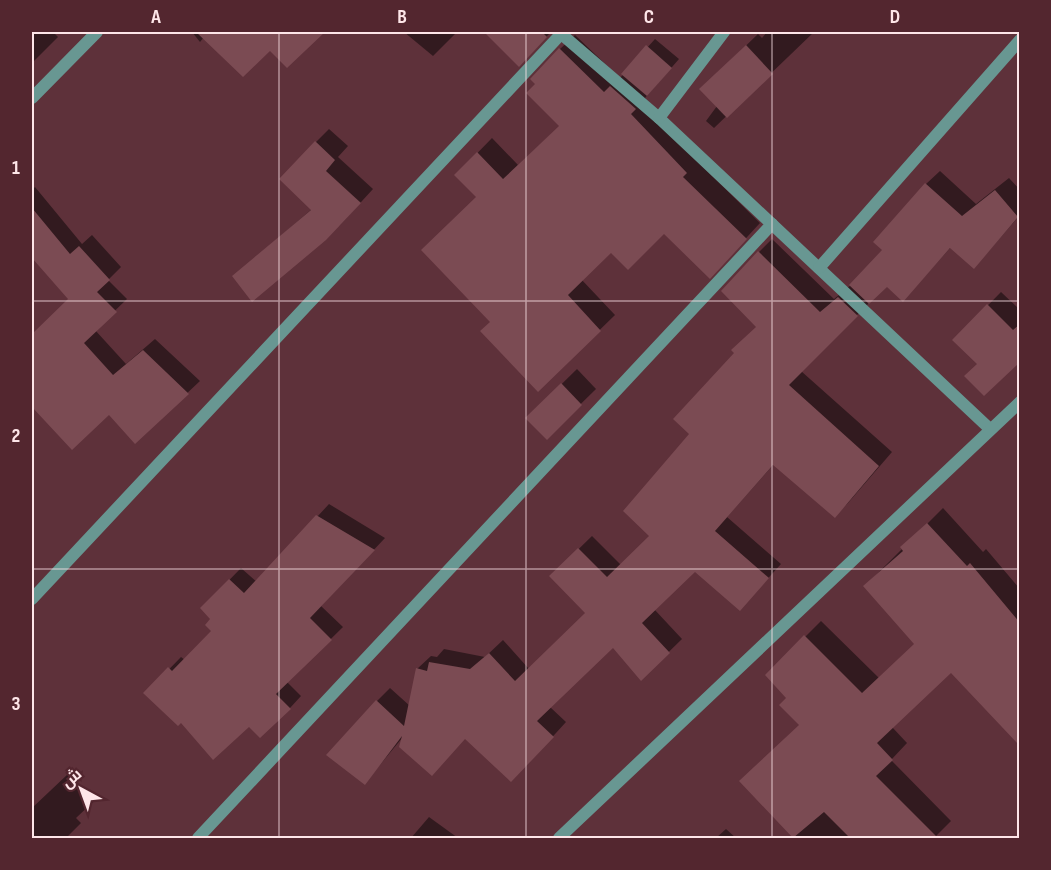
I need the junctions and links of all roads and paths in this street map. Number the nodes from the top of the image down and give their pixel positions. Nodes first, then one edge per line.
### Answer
1 (97, 32) edge
2 (724, 32) edge
3 (560, 33) edge
4 (1020, 40) edge
5 (32, 98) edge
6 (659, 118) junction
7 (772, 224) junction
8 (819, 267) junction
9 (1020, 402) edge
10 (990, 429) junction
11 (32, 598) edge
12 (198, 838) edge
13 (559, 838) edge

1 - 5 street
2 - 6 street
3 - 6 street
3 - 11 street
4 - 8 street
6 - 7 street
7 - 8 street
7 - 12 street
8 - 10 street
9 - 10 street
10 - 13 street

